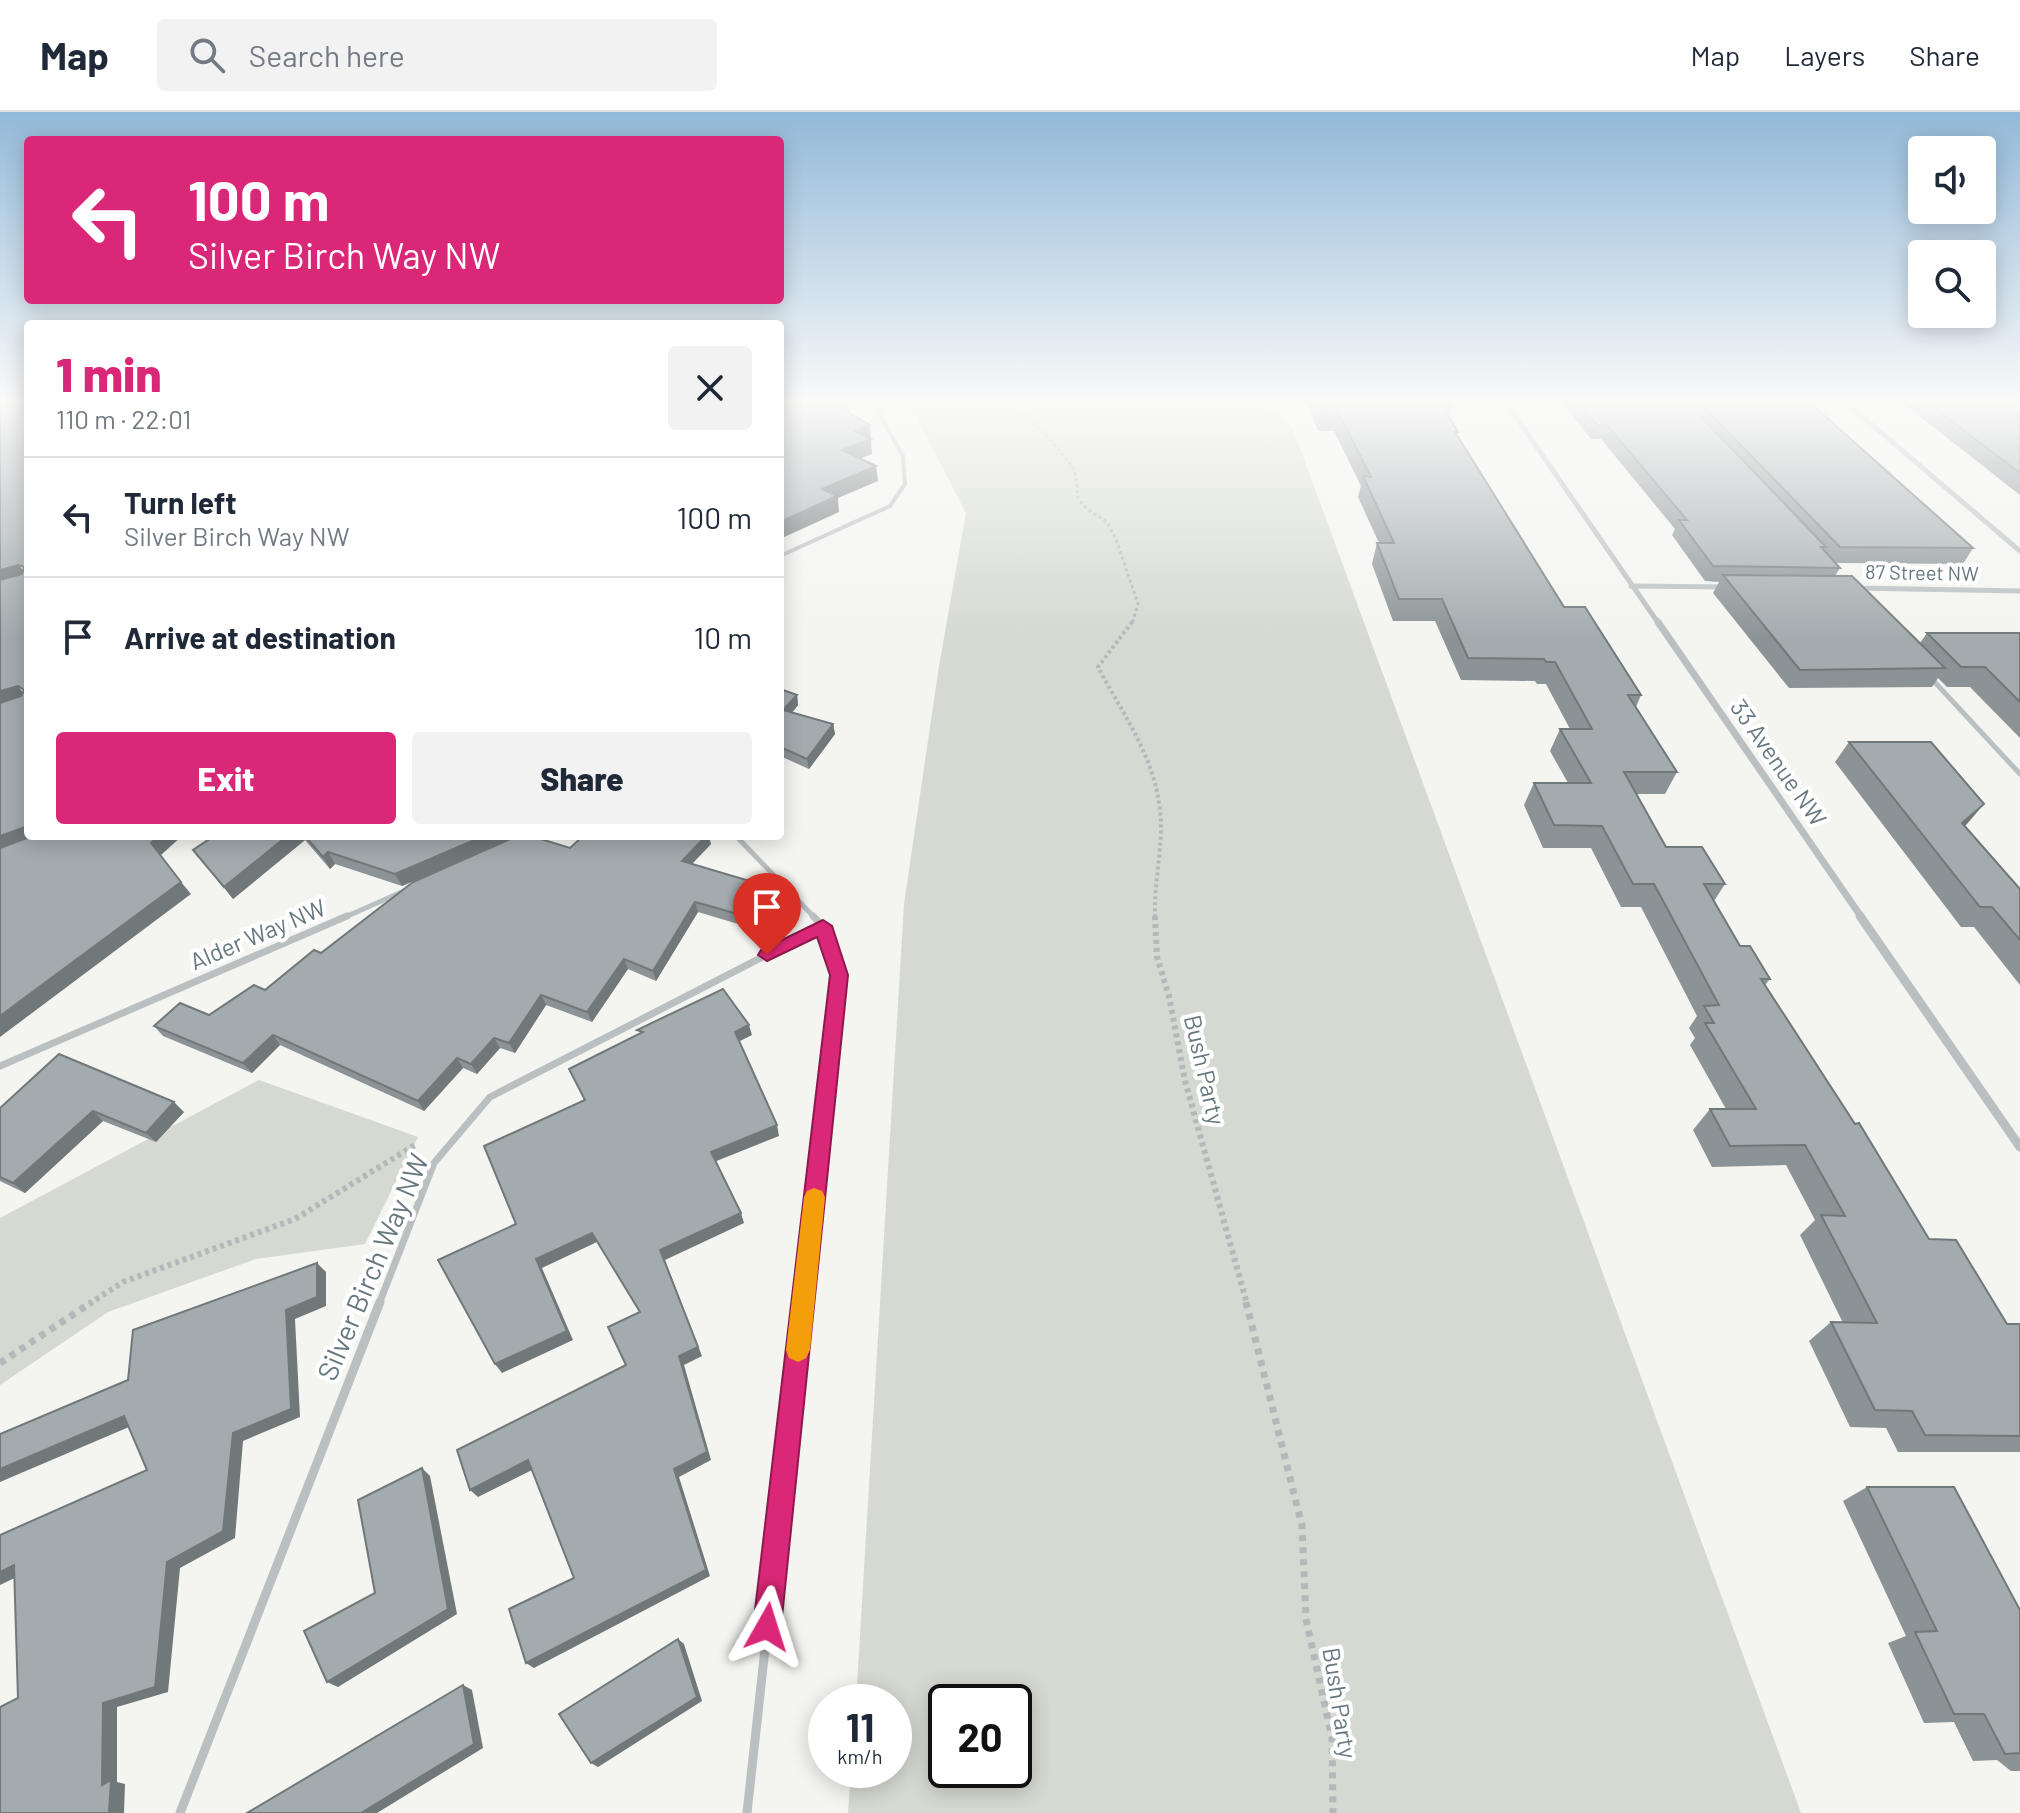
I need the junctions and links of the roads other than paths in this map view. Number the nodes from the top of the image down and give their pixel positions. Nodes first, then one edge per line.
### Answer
1 (905, 480) edge
2 (1559, 480) edge
3 (1937, 480) edge
4 (2020, 551) edge
5 (784, 554) edge
6 (1631, 586) junction
7 (1741, 587) edge
8 (1847, 588) edge
9 (2020, 591) edge
10 (1923, 670) edge
11 (2020, 774) edge
12 (740, 840) edge
13 (416, 886) edge
14 (823, 926) junction
15 (0, 1066) edge
16 (2020, 1147) edge
17 (180, 1813) edge
18 (747, 1813) edge

1 - 5 lane
2 - 6 street, 33 Avenue NW
3 - 4 street
6 - 7 street
6 - 16 street, 33 Avenue NW
8 - 9 street, 87 Street NW
10 - 11 lane
12 - 14 lane
13 - 15 lane, Alder Way NW
14 - 17 lane, Silver Birch Way NW
14 - 18 lane

